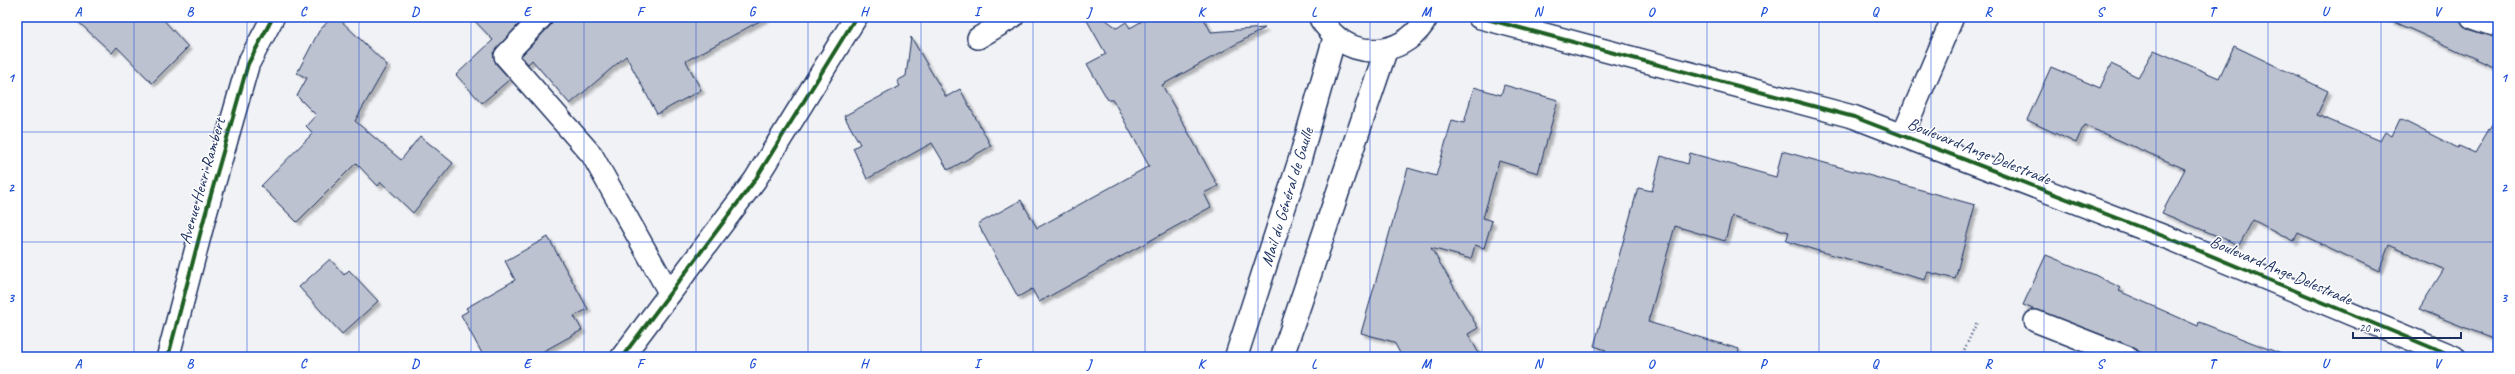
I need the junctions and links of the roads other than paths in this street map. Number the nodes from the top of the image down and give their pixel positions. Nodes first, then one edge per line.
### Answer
1 (273, 17) edge
2 (542, 17) edge
3 (856, 17) edge
4 (1013, 17) edge
5 (1320, 17) edge
6 (1427, 17) edge
7 (1479, 17) edge
8 (1952, 17) edge
9 (2472, 17) edge
10 (2498, 26) edge
11 (1335, 36) junction
12 (978, 38) dead end
13 (1386, 50) junction
14 (1903, 134) junction
15 (670, 294) junction
16 (2036, 320) dead end
17 (168, 357) edge
18 (622, 357) edge
19 (1236, 357) edge
20 (1282, 357) edge
21 (2128, 357) edge
22 (2454, 357) edge

1 - 17 street, Avenue Henri Rambert
2 - 15 lane
3 - 15 street
4 - 12 lane
5 - 11 street
6 - 13 street
7 - 14 street, Boulevard Ange Delestrade
8 - 14 lane
9 - 10 street
11 - 13 street
11 - 19 street, Mail du Général de Gaulle
13 - 20 street
14 - 22 street, Boulevard Ange Delestrade
15 - 18 street
16 - 21 lane

